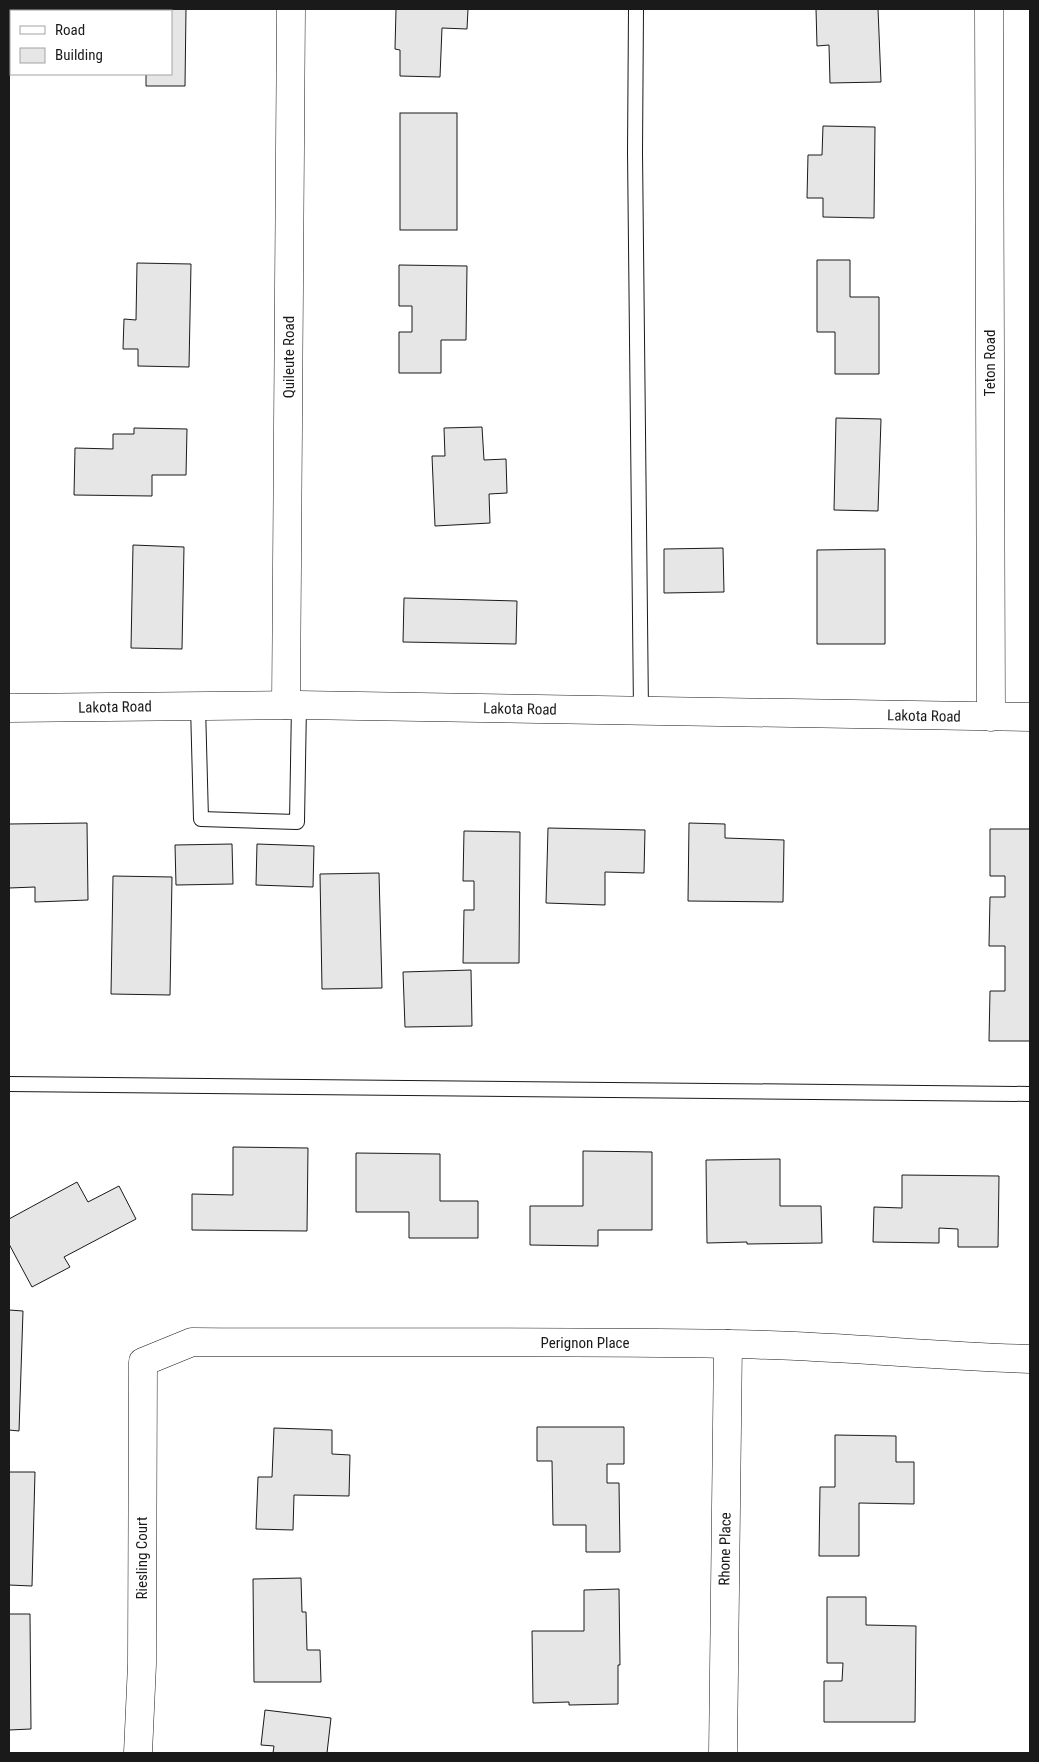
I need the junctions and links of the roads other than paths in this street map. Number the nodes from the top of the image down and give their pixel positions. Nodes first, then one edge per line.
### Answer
1 (291, 9) edge
2 (636, 9) edge
3 (989, 9) edge
4 (293, 705) junction
5 (198, 706) junction
6 (9, 708) edge
7 (641, 711) junction
8 (1030, 717) edge
9 (991, 718) junction
10 (9, 1084) edge
11 (1030, 1094) edge
12 (728, 1344) junction
13 (1030, 1360) edge
14 (143, 1362) joint
15 (138, 1753) edge
16 (723, 1753) edge

1 - 4 street, Quileute Road
2 - 7 lane
3 - 9 street, Teton Road
4 - 5 street, Lakota Road
4 - 5 lane
4 - 7 street, Lakota Road
5 - 6 street, Lakota Road
7 - 9 street, Lakota Road
8 - 9 street, Lakota Road
10 - 11 lane
12 - 13 street, Perignon Place
12 - 14 street, Perignon Place
12 - 16 street, Rhone Place
14 - 15 street, Riesling Court

